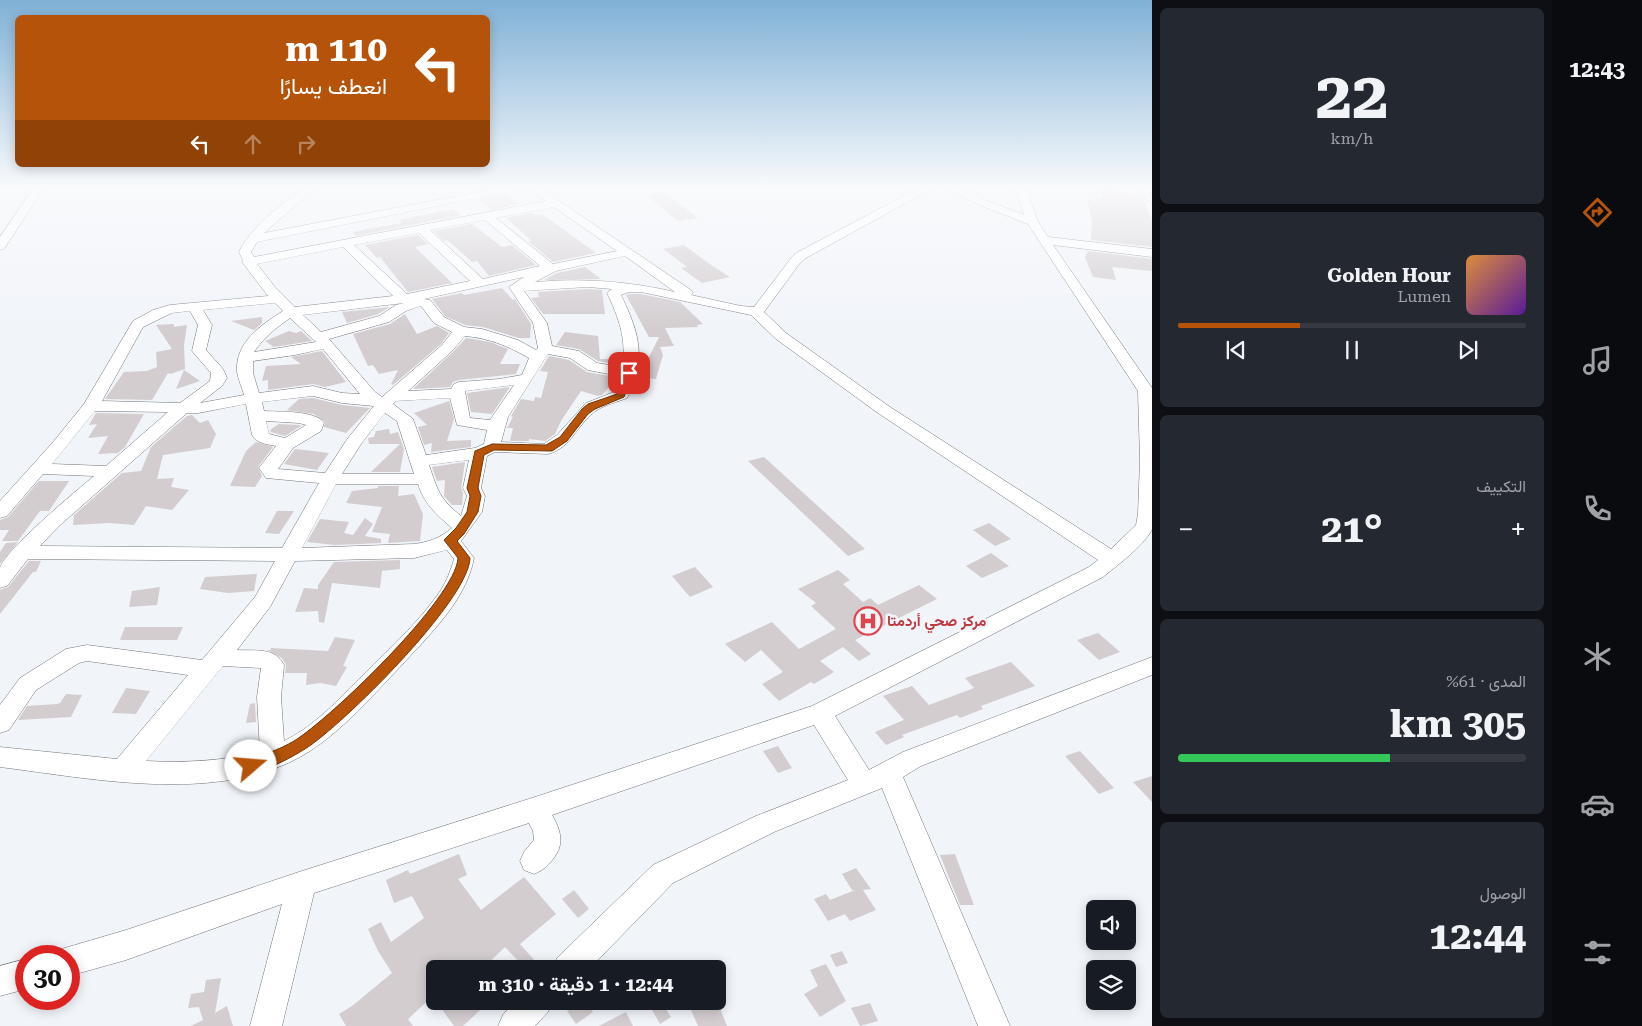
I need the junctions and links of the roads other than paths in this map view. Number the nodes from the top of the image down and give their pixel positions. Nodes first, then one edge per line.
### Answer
1 (8, 234) edge
2 (257, 234) edge
3 (278, 234) edge
4 (391, 234) edge
5 (427, 234) edge
6 (509, 234) edge
7 (600, 234) edge
8 (841, 234) edge
9 (1040, 234) edge
10 (251, 239) junction
11 (1044, 240) junction
12 (345, 243) junction
13 (0, 246) edge
14 (627, 252) junction
15 (1152, 253) edge
16 (248, 262) junction
17 (551, 269) junction
18 (480, 284) junction
19 (515, 288) junction
20 (627, 288) junction
21 (278, 299) junction
22 (404, 299) junction
23 (697, 300) junction
24 (425, 302) junction
25 (194, 307) junction
26 (291, 312) junction
27 (756, 312) junction
28 (461, 331) junction
29 (322, 340) junction
30 (541, 353) junction
31 (246, 357) junction
32 (218, 372) junction
33 (245, 373) junction
34 (629, 373) junction
35 (527, 378) junction
36 (1148, 390) edge
37 (457, 393) junction
38 (253, 398) junction
39 (383, 401) junction
40 (90, 406) junction
41 (184, 408) junction
42 (257, 416) junction
43 (496, 426) junction
44 (288, 444) junction
45 (486, 450) junction
46 (420, 461) junction
47 (39, 469) junction
48 (112, 471) junction
49 (330, 479) junction
50 (425, 479) junction
51 (0, 512) edge
52 (457, 534) junction
53 (23, 552) junction
54 (289, 555) junction
55 (1111, 559) junction
56 (0, 581) edge
57 (212, 663) junction
58 (1152, 666) edge
59 (820, 713) junction
60 (0, 723) edge
61 (0, 757) edge
62 (274, 759) junction
63 (123, 771) junction
64 (877, 778) junction
65 (535, 809) junction
66 (534, 861) dead end
67 (302, 884) junction
68 (80, 958) edge
69 (577, 960) edge
70 (15, 977) edge
71 (0, 981) edge
72 (529, 1010) edge
73 (266, 1026) edge
74 (514, 1026) edge
75 (994, 1026) edge

1 - 13 street
2 - 10 street
3 - 10 street
4 - 12 street
5 - 18 street
6 - 17 street
7 - 14 street
8 - 27 street
9 - 11 street
10 - 16 street
11 - 15 street
11 - 36 street
12 - 16 street
12 - 22 street
14 - 17 street
14 - 23 street
16 - 21 street
17 - 18 street
17 - 19 street
18 - 22 street
19 - 20 street
19 - 30 street
20 - 23 street
20 - 34 street
21 - 25 street
21 - 26 street
22 - 24 street
22 - 26 street
23 - 27 street
24 - 28 street
24 - 29 street
25 - 32 street
25 - 40 street
26 - 29 street
26 - 31 street
27 - 55 street
28 - 30 street
28 - 39 street
29 - 31 street
29 - 39 street
30 - 34 street
30 - 35 street
31 - 33 street
32 - 33 street
32 - 41 street
33 - 38 street
34 - 45 street
35 - 37 street
35 - 43 street
36 - 55 street
37 - 39 street
37 - 43 street
38 - 39 street
38 - 41 street
38 - 42 street
39 - 46 street
39 - 49 street
40 - 41 street
40 - 47 street
41 - 48 street
42 - 44 street
42 - 44 street
43 - 45 street
44 - 49 street
45 - 46 street
45 - 52 street
46 - 50 street
47 - 48 street
47 - 51 street
48 - 53 street
49 - 50 street
49 - 54 street
50 - 52 street
52 - 54 street
52 - 62 street
53 - 54 street
53 - 56 street
54 - 57 street
55 - 59 street
57 - 60 street
57 - 62 street
57 - 63 street
58 - 64 street
59 - 64 street
59 - 65 street
61 - 63 street
62 - 63 street
64 - 69 street
64 - 75 street
65 - 66 street
65 - 67 street
67 - 68 street
67 - 73 street
70 - 71 street
72 - 74 street

